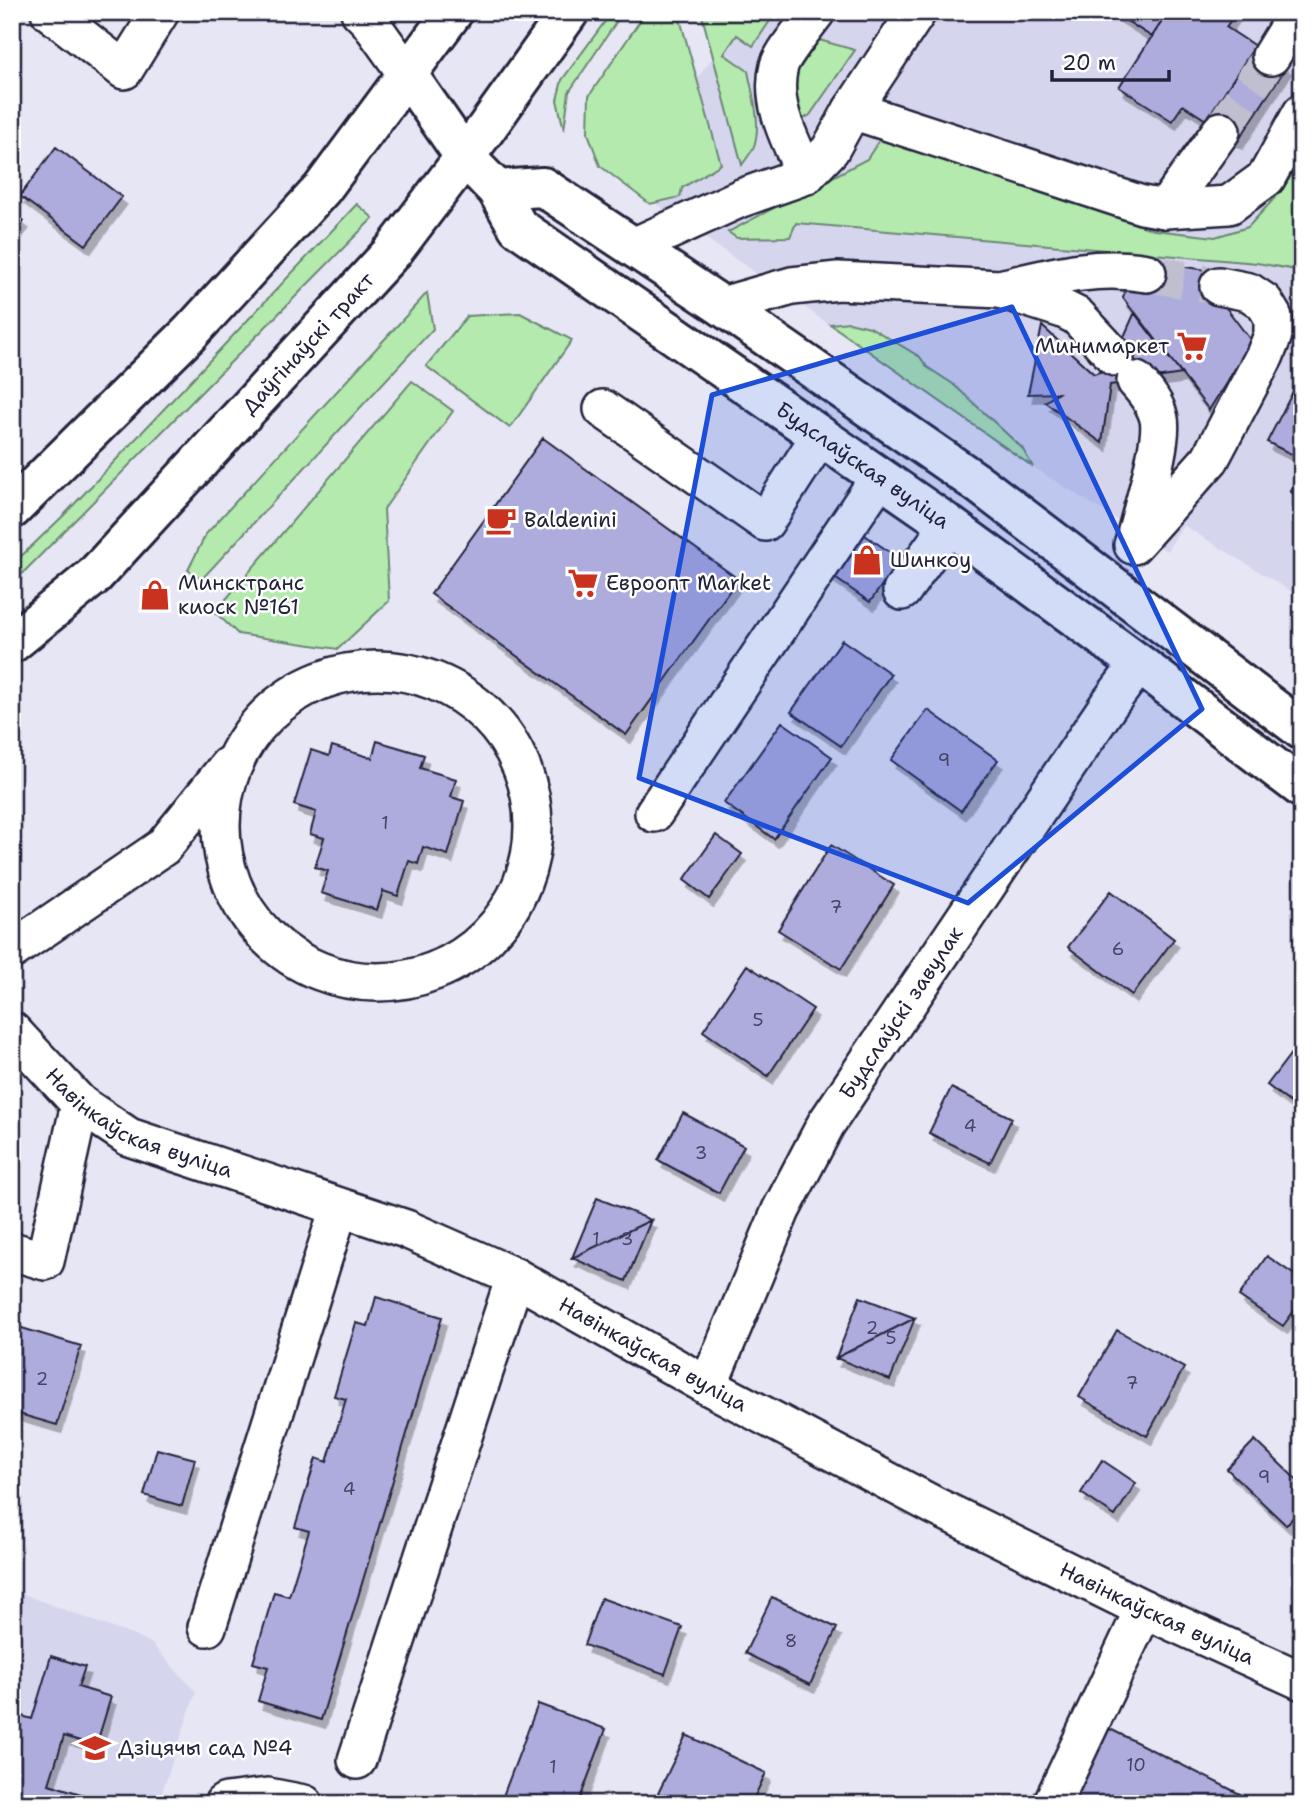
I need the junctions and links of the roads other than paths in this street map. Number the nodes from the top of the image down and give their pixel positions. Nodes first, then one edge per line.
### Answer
1 (50, 12) edge
2 (160, 12) edge
3 (360, 12) edge
4 (453, 12) edge
5 (569, 12) edge
6 (816, 12) edge
7 (917, 12) edge
8 (1298, 12) edge
9 (1271, 56) tunnel mouth
10 (407, 74) junction
11 (852, 110) junction
12 (1302, 113) edge
13 (1221, 131) tunnel mouth
14 (464, 156) junction
15 (806, 176) junction
16 (497, 190) junction
17 (1164, 209) junction
18 (633, 247) junction
19 (1147, 273) tunnel mouth
20 (1219, 286) tunnel mouth
21 (1000, 289) junction
22 (722, 306) junction
23 (603, 409) dead end
24 (820, 436) junction
25 (879, 478) junction
26 (13, 505) edge
27 (949, 525) junction
28 (1133, 545) junction
29 (1106, 579) junction
30 (902, 591) dead end
31 (12, 643) edge
32 (1139, 664) junction
33 (1302, 730) edge
34 (236, 756) junction
35 (1302, 788) edge
36 (654, 813) dead end
37 (12, 950) edge
38 (12, 1031) edge
39 (80, 1104) junction
40 (339, 1208) junction
41 (12, 1251) edge
42 (515, 1278) junction
43 (708, 1386) junction
44 (1144, 1609) junction
45 (207, 1627) dead end
46 (1302, 1681) edge
47 (357, 1760) dead end
48 (223, 1804) edge
49 (304, 1804) edge
50 (1052, 1804) edge

1 - 2 street
3 - 10 street
4 - 10 main road
5 - 14 main road, Даўгінаўскі тракт
6 - 15 street
7 - 11 street
8 - 9 street
10 - 14 main road, Будслаўская вуліца
10 - 26 main road
11 - 15 street
11 - 17 street
12 - 17 street
13 - 17 street
14 - 16 main road, Будслаўская вуліца
14 - 31 main road, Даўгінаўскі тракт
15 - 18 street
16 - 18 main road
16 - 24 main road, Будслаўская вуліца
18 - 22 main road
19 - 21 street
20 - 28 street
21 - 22 street
21 - 28 street
22 - 29 main road
23 - 24 street
24 - 25 main road, Будслаўская вуліца
25 - 27 main road, Будслаўская вуліца
25 - 36 street
27 - 30 street
27 - 32 main road, Будслаўская вуліца
28 - 29 street
29 - 33 main road
32 - 35 main road, Будслаўская вуліца
32 - 43 street, Будслаўскі завулак
34 - 34 street
34 - 37 street
38 - 39 street, Навінкаўская вуліца
39 - 40 street, Навінкаўская вуліца
39 - 41 street
40 - 42 street, Навінкаўская вуліца
40 - 45 street
42 - 43 street, Навінкаўская вуліца
42 - 47 street
43 - 44 street, Навінкаўская вуліца
44 - 46 street, Навінкаўская вуліца
44 - 50 street
48 - 49 street

